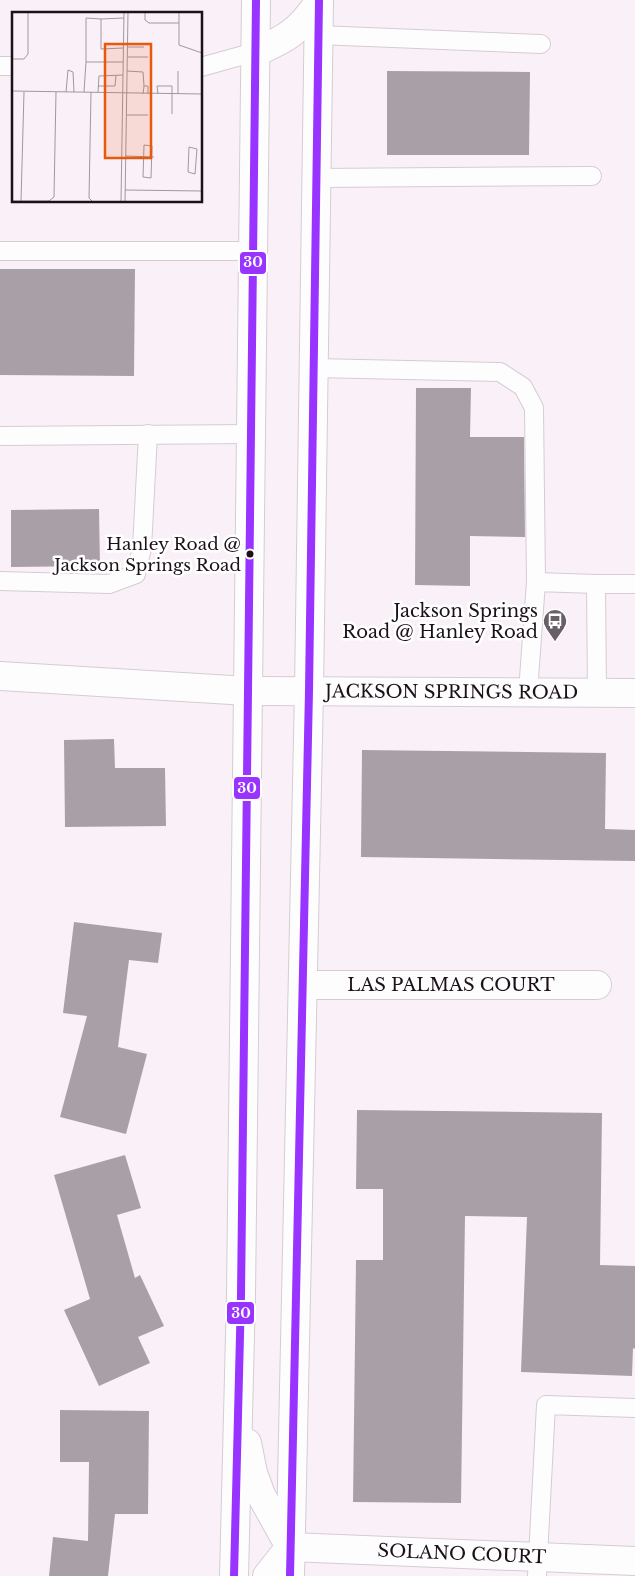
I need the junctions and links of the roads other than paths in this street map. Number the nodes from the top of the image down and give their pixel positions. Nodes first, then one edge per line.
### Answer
1 (256, 0) edge
2 (319, 1) edge
3 (318, 35) junction
4 (541, 44) dead end
5 (255, 52) junction
6 (202, 67) edge
7 (592, 176) dead end
8 (316, 178) junction
9 (0, 251) edge
10 (252, 251) junction
11 (314, 368) junction
12 (148, 434) junction
13 (251, 434) junction
14 (0, 436) edge
15 (0, 581) edge
16 (536, 582) junction
17 (596, 584) junction
18 (635, 584) edge
19 (0, 676) edge
20 (248, 690) junction
21 (309, 690) junction
22 (528, 692) junction
23 (597, 692) junction
24 (635, 693) edge
25 (303, 985) junction
26 (597, 985) dead end
27 (238, 1400) junction
28 (635, 1408) edge
29 (290, 1547) junction
30 (635, 1561) edge
31 (537, 1567) edge
32 (234, 1576) edge
33 (267, 1576) edge
34 (290, 1576) edge

1 - 5 main road
2 - 3 main road
2 - 5 main road
3 - 4 lane
3 - 8 main road
5 - 6 lane
5 - 10 main road
7 - 8 lane
8 - 11 main road
9 - 10 lane
10 - 13 main road
11 - 16 lane
11 - 21 main road
12 - 13 lane
12 - 14 lane
12 - 15 lane
13 - 20 main road
16 - 17 lane
16 - 22 lane
17 - 18 lane
17 - 23 lane
19 - 20 main road, JACKSON SPRINGS ROAD
20 - 21 main road, JACKSON SPRINGS ROAD
20 - 27 main road
21 - 22 main road, JACKSON SPRINGS ROAD
21 - 25 main road
22 - 23 main road, JACKSON SPRINGS ROAD
23 - 24 main road, JACKSON SPRINGS ROAD
25 - 26 main road, LAS PALMAS COURT
25 - 29 main road
27 - 29 main road
27 - 32 main road
28 - 31 lane
29 - 31 main road, SOLANO COURT
29 - 33 main road
29 - 34 main road
30 - 31 main road, SOLANO COURT

